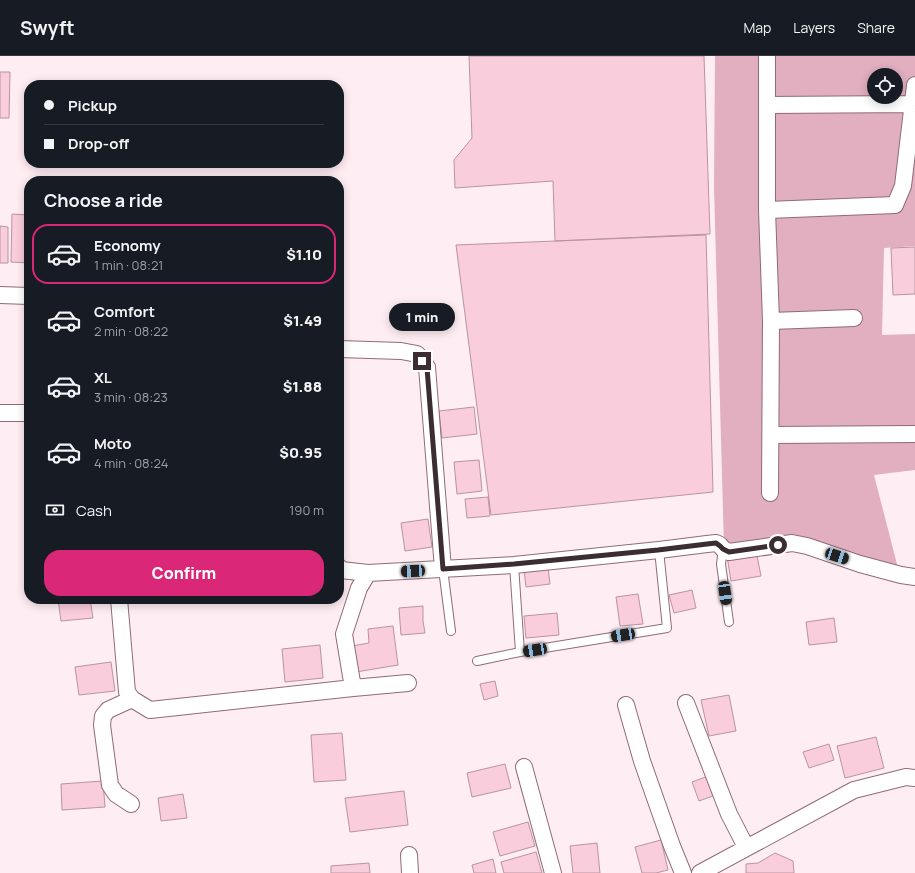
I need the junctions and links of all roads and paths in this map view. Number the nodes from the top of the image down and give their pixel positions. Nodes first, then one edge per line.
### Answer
1 (767, 56) edge
2 (915, 85) edge
3 (913, 104) junction
4 (767, 105) junction
5 (767, 210) junction
6 (0, 295) edge
7 (24, 296) edge
8 (854, 318) dead end
9 (771, 321) junction
10 (344, 349) edge
11 (0, 413) edge
12 (24, 413) edge
13 (915, 434) edge
14 (771, 436) junction
15 (770, 493) dead end
16 (723, 549) junction
17 (658, 550) junction
18 (514, 564) junction
19 (443, 569) junction
20 (344, 570) edge
21 (368, 573) junction
22 (915, 577) edge
23 (119, 604) edge
24 (729, 622) dead end
25 (451, 630) dead end
26 (520, 652) junction
27 (476, 661) dead end
28 (408, 683) dead end
29 (353, 688) junction
30 (132, 699) junction
31 (686, 703) dead end
32 (626, 705) dead end
33 (524, 767) dead end
34 (915, 778) edge
35 (131, 804) dead end
36 (746, 847) junction
37 (409, 855) dead end
38 (410, 873) edge
39 (553, 873) edge
40 (683, 873) edge
41 (700, 873) edge

1 - 4 street
2 - 3 street
3 - 4 street
3 - 5 street
4 - 5 street
5 - 9 street
6 - 7 street
8 - 9 street
9 - 14 street
10 - 19 street
11 - 12 street
13 - 14 street
14 - 15 street
16 - 17 street
16 - 22 street
16 - 24 lane
17 - 18 street
17 - 26 lane
18 - 19 street
18 - 26 lane
19 - 21 street
19 - 25 lane
20 - 21 street
21 - 29 street
23 - 30 street
26 - 27 lane
28 - 29 street
29 - 30 street
30 - 35 street
31 - 36 street
32 - 40 street
33 - 39 street
34 - 36 street
36 - 41 street
37 - 38 street

